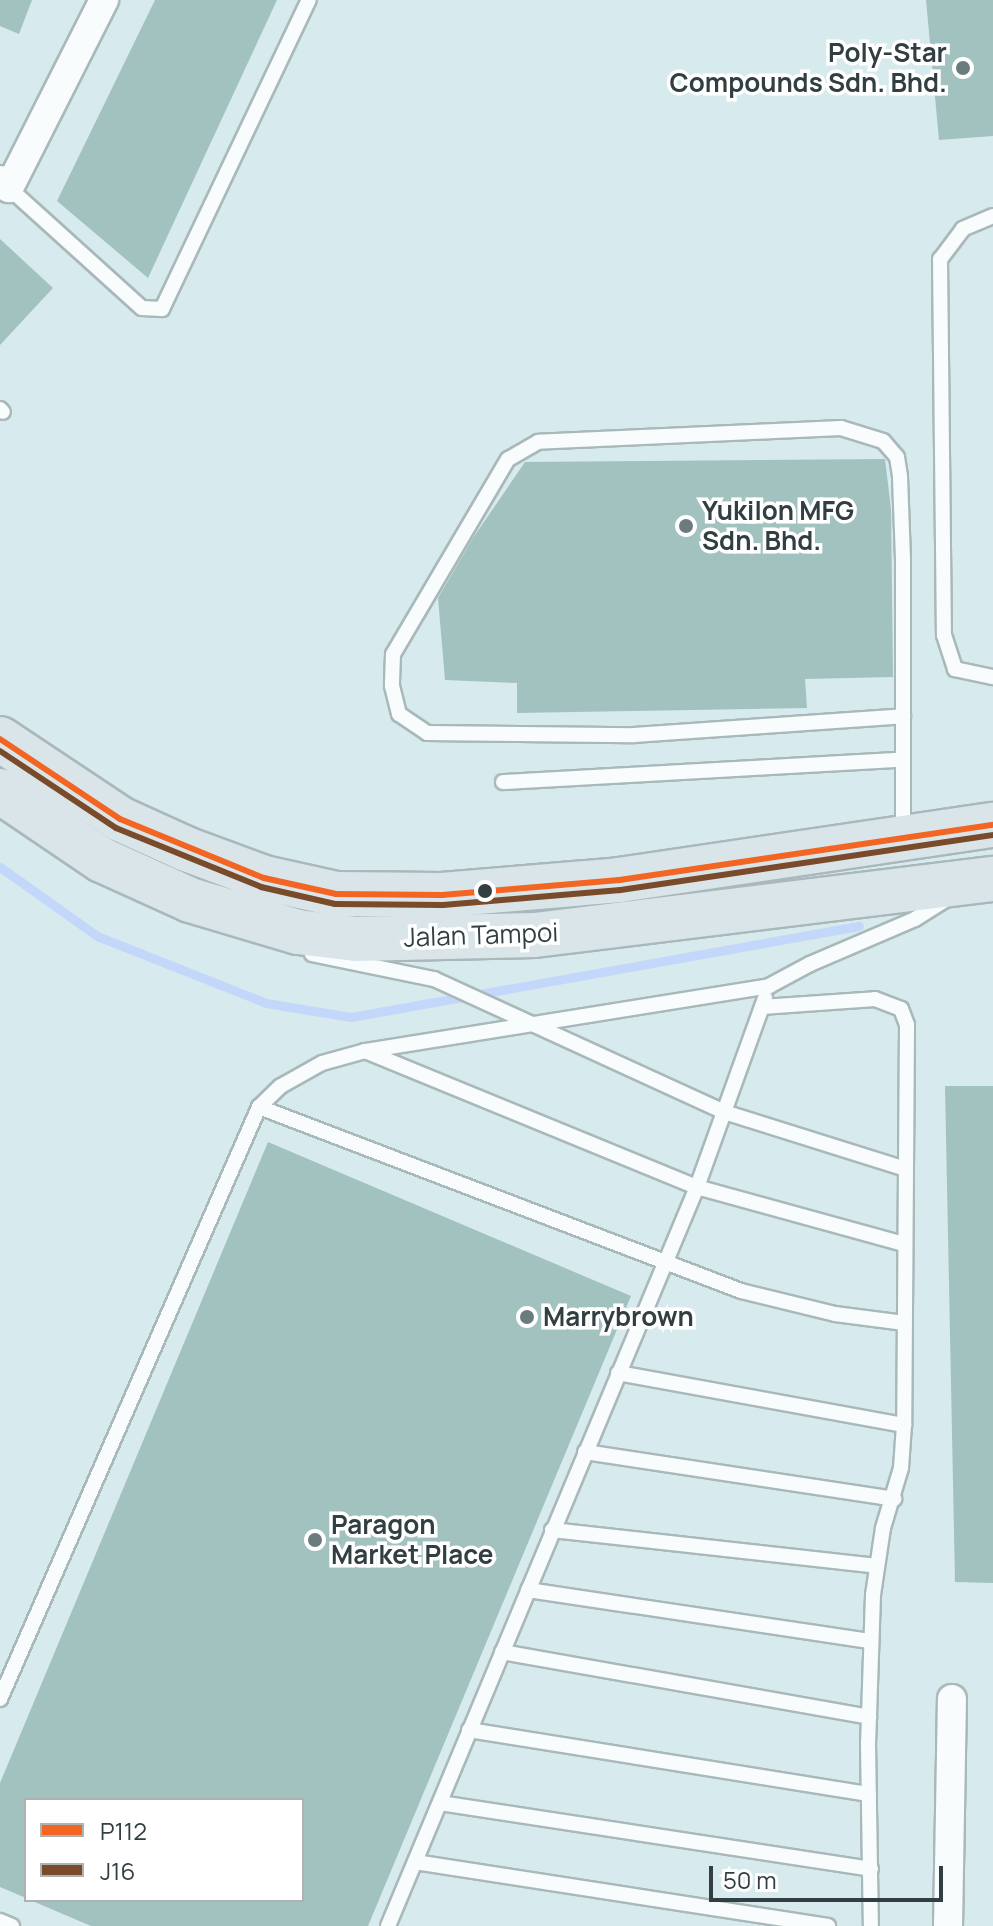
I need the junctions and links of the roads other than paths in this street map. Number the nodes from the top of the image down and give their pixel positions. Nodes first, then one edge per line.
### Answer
1 (104, 0) edge
2 (309, 0) edge
3 (4, 184) edge
4 (993, 216) edge
5 (993, 677) edge
6 (903, 716) junction
7 (0, 739) edge
8 (901, 760) junction
9 (503, 782) dead end
10 (0, 791) edge
11 (993, 825) edge
12 (903, 837) junction
13 (982, 882) edge
14 (297, 950) dead end
15 (769, 986) junction
16 (762, 1007) junction
17 (529, 1023) junction
18 (365, 1051) junction
19 (259, 1107) junction
20 (724, 1112) junction
21 (903, 1168) junction
22 (697, 1187) junction
23 (904, 1244) junction
24 (664, 1263) junction
25 (904, 1323) junction
26 (618, 1373) junction
27 (904, 1425) junction
28 (585, 1452) junction
29 (894, 1499) junction
30 (552, 1530) junction
31 (877, 1566) junction
32 (528, 1590) junction
33 (871, 1641) junction
34 (502, 1652) junction
35 (0, 1699) edge
36 (952, 1699) dead end
37 (869, 1717) junction
38 (469, 1730) junction
39 (869, 1794) junction
40 (440, 1803) junction
41 (415, 1862) junction
42 (871, 1869) junction
43 (0, 1921) edge
44 (12, 1926) edge
45 (388, 1926) edge
46 (828, 1926) edge
47 (871, 1926) edge
48 (948, 1926) edge

1 - 3 street
2 - 3 lane
4 - 5 lane
6 - 6 lane
6 - 8 lane
7 - 12 main road, Jalan Tampoi
8 - 9 lane
8 - 12 lane
10 - 13 main road, Jalan Tampoi
11 - 12 main road, Jalan Tampoi
13 - 15 lane
14 - 17 lane
15 - 16 lane
15 - 17 lane
16 - 20 lane
16 - 21 lane
17 - 18 lane
17 - 20 lane
18 - 19 lane
18 - 22 lane
19 - 24 lane
19 - 35 lane
20 - 21 lane
20 - 22 lane
21 - 23 lane
22 - 23 lane
22 - 24 lane
23 - 25 lane
24 - 25 lane
24 - 26 lane
25 - 27 lane
26 - 27 lane
26 - 28 lane
27 - 29 lane
28 - 29 lane
28 - 30 lane
29 - 31 lane
30 - 31 lane
30 - 32 lane
31 - 33 lane
32 - 33 lane
32 - 34 lane
33 - 37 lane
34 - 37 lane
34 - 38 lane
36 - 48 street
37 - 39 lane
38 - 39 lane
38 - 40 lane
39 - 42 lane
40 - 41 lane
40 - 42 lane
41 - 45 lane
41 - 46 lane
42 - 47 lane
43 - 44 lane

